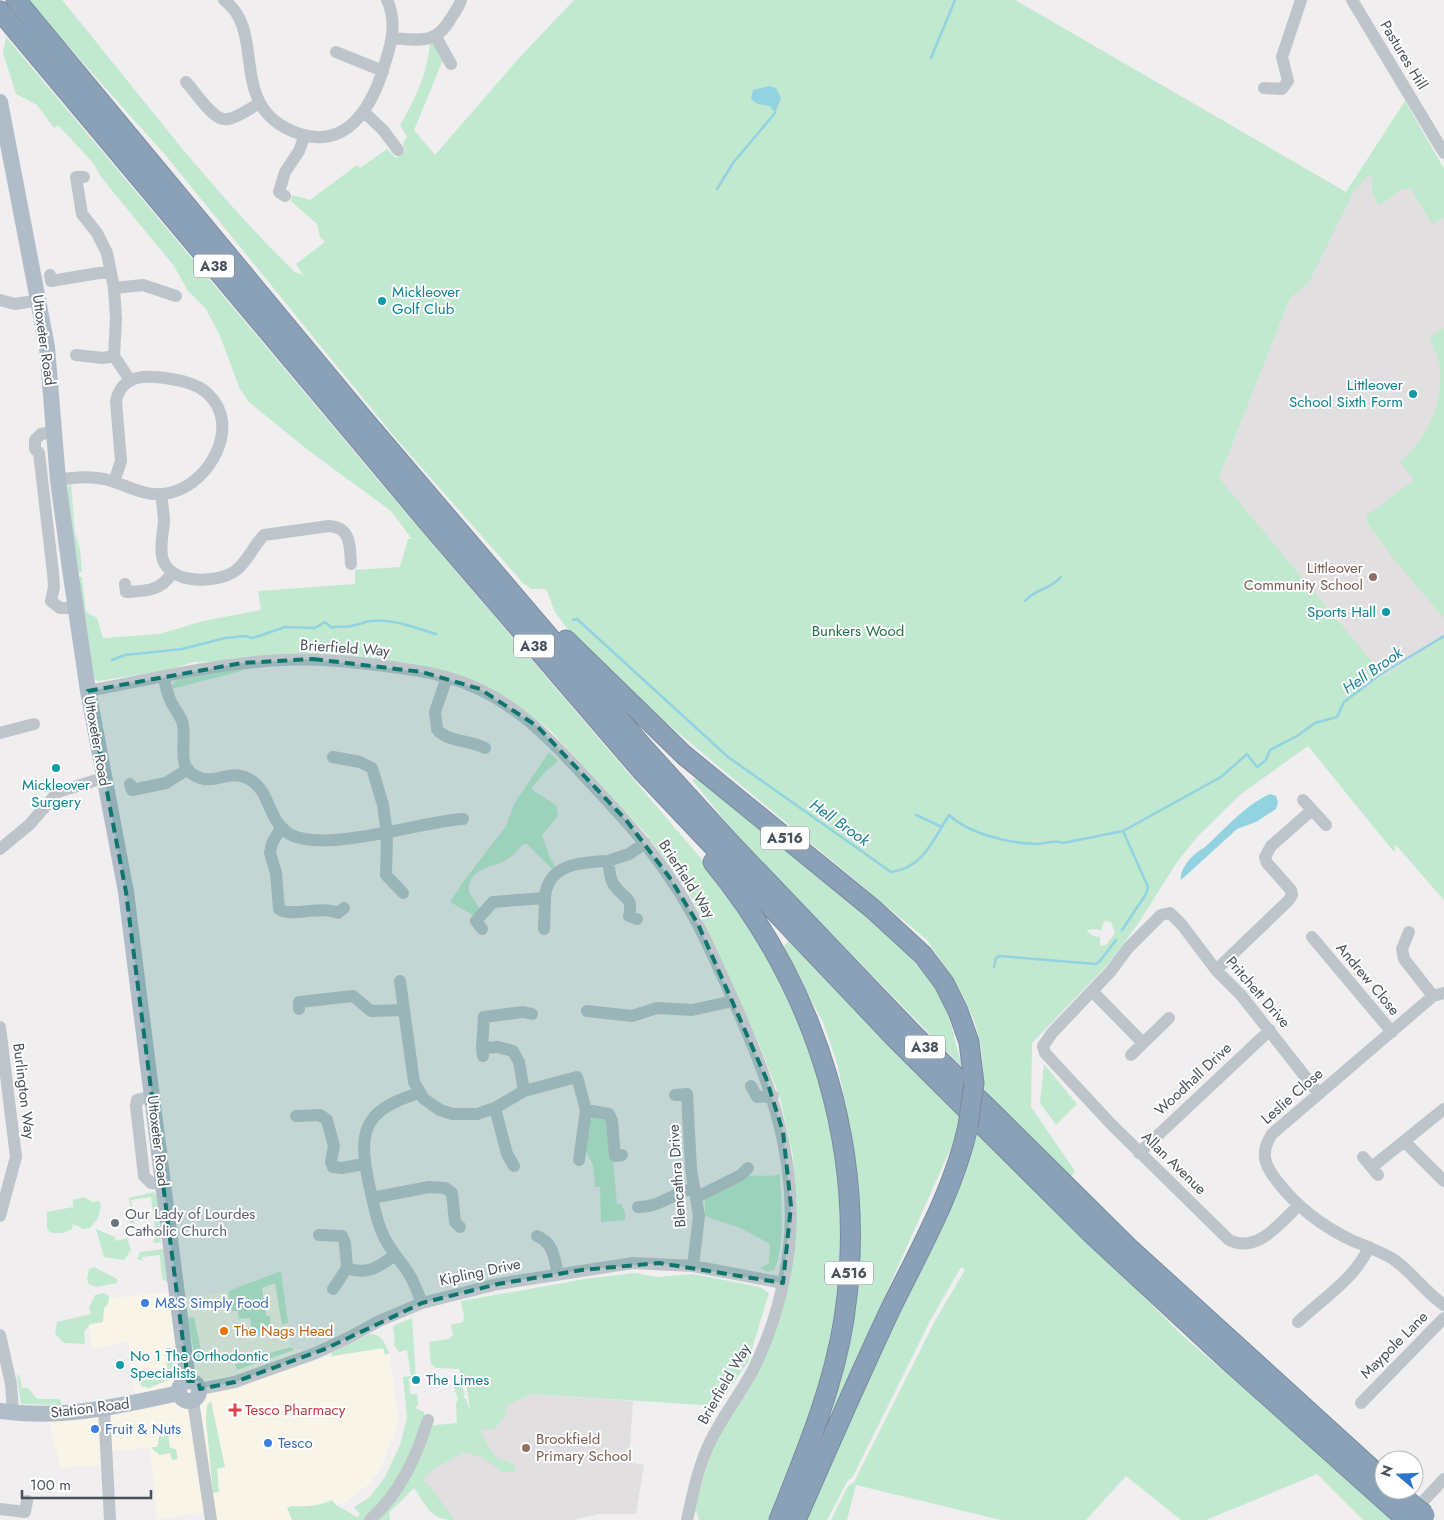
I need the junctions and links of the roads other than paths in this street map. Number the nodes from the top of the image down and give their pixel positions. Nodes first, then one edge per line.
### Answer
1 (16, 0) edge
2 (224, 0) edge
3 (388, 0) edge
4 (461, 0) edge
5 (1301, 0) edge
6 (1352, 0) edge
7 (0, 11) edge
8 (436, 37) junction
9 (392, 38) junction
10 (336, 52) dead end
11 (451, 64) dead end
12 (383, 71) junction
13 (193, 86) dead end
14 (1264, 88) dead end
15 (0, 102) edge
16 (260, 103) junction
17 (364, 112) junction
18 (304, 135) junction
19 (396, 142) dead end
20 (1444, 153) edge
21 (84, 176) dead end
22 (285, 196) dead end
23 (111, 271) junction
24 (50, 275) dead end
25 (114, 288) junction
26 (176, 296) dead end
27 (0, 300) edge
28 (39, 300) junction
29 (76, 355) dead end
30 (114, 356) junction
31 (130, 380) junction
32 (54, 432) junction
33 (58, 480) junction
34 (114, 482) junction
35 (161, 494) junction
36 (351, 564) dead end
37 (172, 573) junction
38 (501, 580) junction
39 (125, 584) dead end
40 (76, 608) junction
41 (164, 676) junction
42 (447, 677) junction
43 (88, 691) junction
44 (34, 724) dead end
45 (0, 733) edge
46 (486, 748) dead end
47 (333, 758) dead end
48 (188, 769) junction
49 (641, 770) junction
50 (103, 778) junction
51 (130, 784) dead end
52 (1303, 800) dead end
53 (1312, 810) junction
54 (455, 816) dead end
55 (1326, 825) dead end
56 (281, 828) junction
57 (387, 834) junction
58 (645, 843) junction
59 (0, 849) edge
60 (608, 861) junction
61 (403, 893) dead end
62 (545, 898) junction
63 (344, 908) dead end
64 (637, 919) dead end
65 (482, 929) dead end
66 (544, 929) dead end
67 (1409, 932) dead end
68 (1315, 946) dead end
69 (1216, 970) junction
70 (404, 988) dead end
71 (1092, 991) junction
72 (1438, 995) edge
73 (734, 1001) junction
74 (299, 1009) dead end
75 (404, 1010) junction
76 (587, 1011) dead end
77 (532, 1014) dead end
78 (1169, 1018) dead end
79 (0, 1027) edge
80 (1270, 1030) junction
81 (1392, 1032) junction
82 (1143, 1043) junction
83 (1131, 1055) dead end
84 (751, 1086) dead end
85 (524, 1091) junction
86 (419, 1093) junction
87 (1319, 1094) junction
88 (675, 1095) dead end
89 (773, 1096) junction
90 (495, 1108) junction
91 (586, 1110) junction
92 (1444, 1110) edge
93 (296, 1116) dead end
94 (1404, 1141) junction
95 (1139, 1153) junction
96 (622, 1155) dead end
97 (1363, 1157) dead end
98 (579, 1160) dead end
99 (364, 1164) junction
100 (514, 1166) dead end
101 (748, 1168) dead end
102 (1444, 1181) edge
103 (695, 1193) junction
104 (372, 1198) junction
105 (1298, 1206) junction
106 (638, 1207) dead end
107 (0, 1216) edge
108 (460, 1227) dead end
109 (319, 1235) dead end
110 (537, 1236) dead end
111 (1369, 1248) junction
112 (395, 1255) junction
113 (693, 1266) junction
114 (347, 1268) junction
115 (558, 1274) junction
116 (783, 1283) junction
117 (333, 1288) dead end
118 (422, 1303) junction
119 (1444, 1305) edge
120 (1444, 1318) edge
121 (1305, 1319) dead end
122 (0, 1335) edge
123 (190, 1391) junction
124 (1363, 1396) dead end
125 (104, 1409) junction
126 (7, 1412) edge
127 (428, 1420) dead end
128 (1374, 1471) edge
129 (1444, 1479) edge
130 (1400, 1500) edge
131 (27, 1502) dead end
132 (0, 1509) edge
133 (1405, 1514) edge
134 (1428, 1518) edge
135 (110, 1520) edge
136 (210, 1520) edge
137 (370, 1520) edge
138 (687, 1520) edge
139 (779, 1520) edge
140 (796, 1520) edge

1 - 38 highway, A38
2 - 16 street
3 - 9 street
4 - 8 street
5 - 14 street
6 - 20 street, Pastures Hill
7 - 49 highway, A38
8 - 9 street
8 - 11 street
9 - 12 street
10 - 12 street
12 - 17 street
13 - 16 street
15 - 28 main road, Uttoxeter Road
16 - 18 street
17 - 18 street
17 - 19 street
18 - 22 street
21 - 23 street
23 - 24 street
23 - 25 street
25 - 26 street
25 - 30 street
27 - 28 street
28 - 32 main road, Uttoxeter Road
29 - 30 street
30 - 31 street
31 - 34 street
31 - 35 street
32 - 33 main road, Uttoxeter Road
32 - 40 street
33 - 34 street
33 - 40 main road, Uttoxeter Road
34 - 35 street
35 - 37 street
36 - 37 street
37 - 39 street
38 - 128 highway, A38
38 - 140 highway, A516, bridge
40 - 43 main road, Uttoxeter Road
41 - 42 street, Brierfield Way
41 - 43 street, Brierfield Way
41 - 48 street
42 - 46 street
42 - 58 street, Brierfield Way
43 - 50 main road, Uttoxeter Road
44 - 45 street
47 - 57 street
48 - 51 street
48 - 56 street
49 - 133 highway, A38
49 - 139 highway, A516
50 - 59 street
50 - 123 main road, Uttoxeter Road
52 - 53 street
53 - 55 street
53 - 69 street
54 - 57 street
56 - 57 street
56 - 63 street
57 - 61 street
58 - 60 street
58 - 73 street, Brierfield Way
60 - 62 street
60 - 64 street
62 - 65 street
62 - 66 street
67 - 72 street
68 - 81 street, Andrew Close
69 - 71 street, Pritchett Drive
69 - 80 street, Pritchett Drive
70 - 75 street
71 - 82 street
71 - 95 street, Allan Avenue
72 - 81 street, Leslie Close
73 - 76 street
73 - 89 street, Brierfield Way
74 - 75 street
75 - 86 street
77 - 85 street
78 - 82 street
79 - 107 street, Burlington Way
80 - 87 street, Pritchett Drive
80 - 95 street, Woodhall Drive
81 - 87 street, Leslie Close
82 - 83 street
84 - 89 street
85 - 90 street
85 - 91 street
86 - 90 street
86 - 99 street
87 - 105 street, Leslie Close
88 - 103 street, Blencathra Drive
89 - 116 street, Brierfield Way
90 - 100 street
91 - 96 street
91 - 98 street
92 - 94 street
93 - 99 street
94 - 97 street
94 - 102 street
95 - 105 street, Allan Avenue
99 - 104 street
101 - 103 street
103 - 106 street
103 - 113 street, Blencathra Drive
104 - 108 street
104 - 112 street
105 - 111 street, Leslie Close
109 - 114 street
110 - 115 street
111 - 119 street, Leslie Close
111 - 121 street
112 - 114 street
112 - 118 street
113 - 115 street, Kipling Drive
113 - 116 street, Kipling Drive
114 - 117 street
115 - 118 street, Kipling Drive
116 - 138 street, Brierfield Way
118 - 123 street, Kipling Drive
120 - 124 street, Maypole Lane
122 - 126 street
123 - 125 main road, Station Road
123 - 136 street, Uttoxeter Road
125 - 126 main road, Station Road
125 - 135 street
127 - 137 street
129 - 133 street
130 - 133 highway, A38
131 - 132 street
133 - 134 highway, A38, bridge

